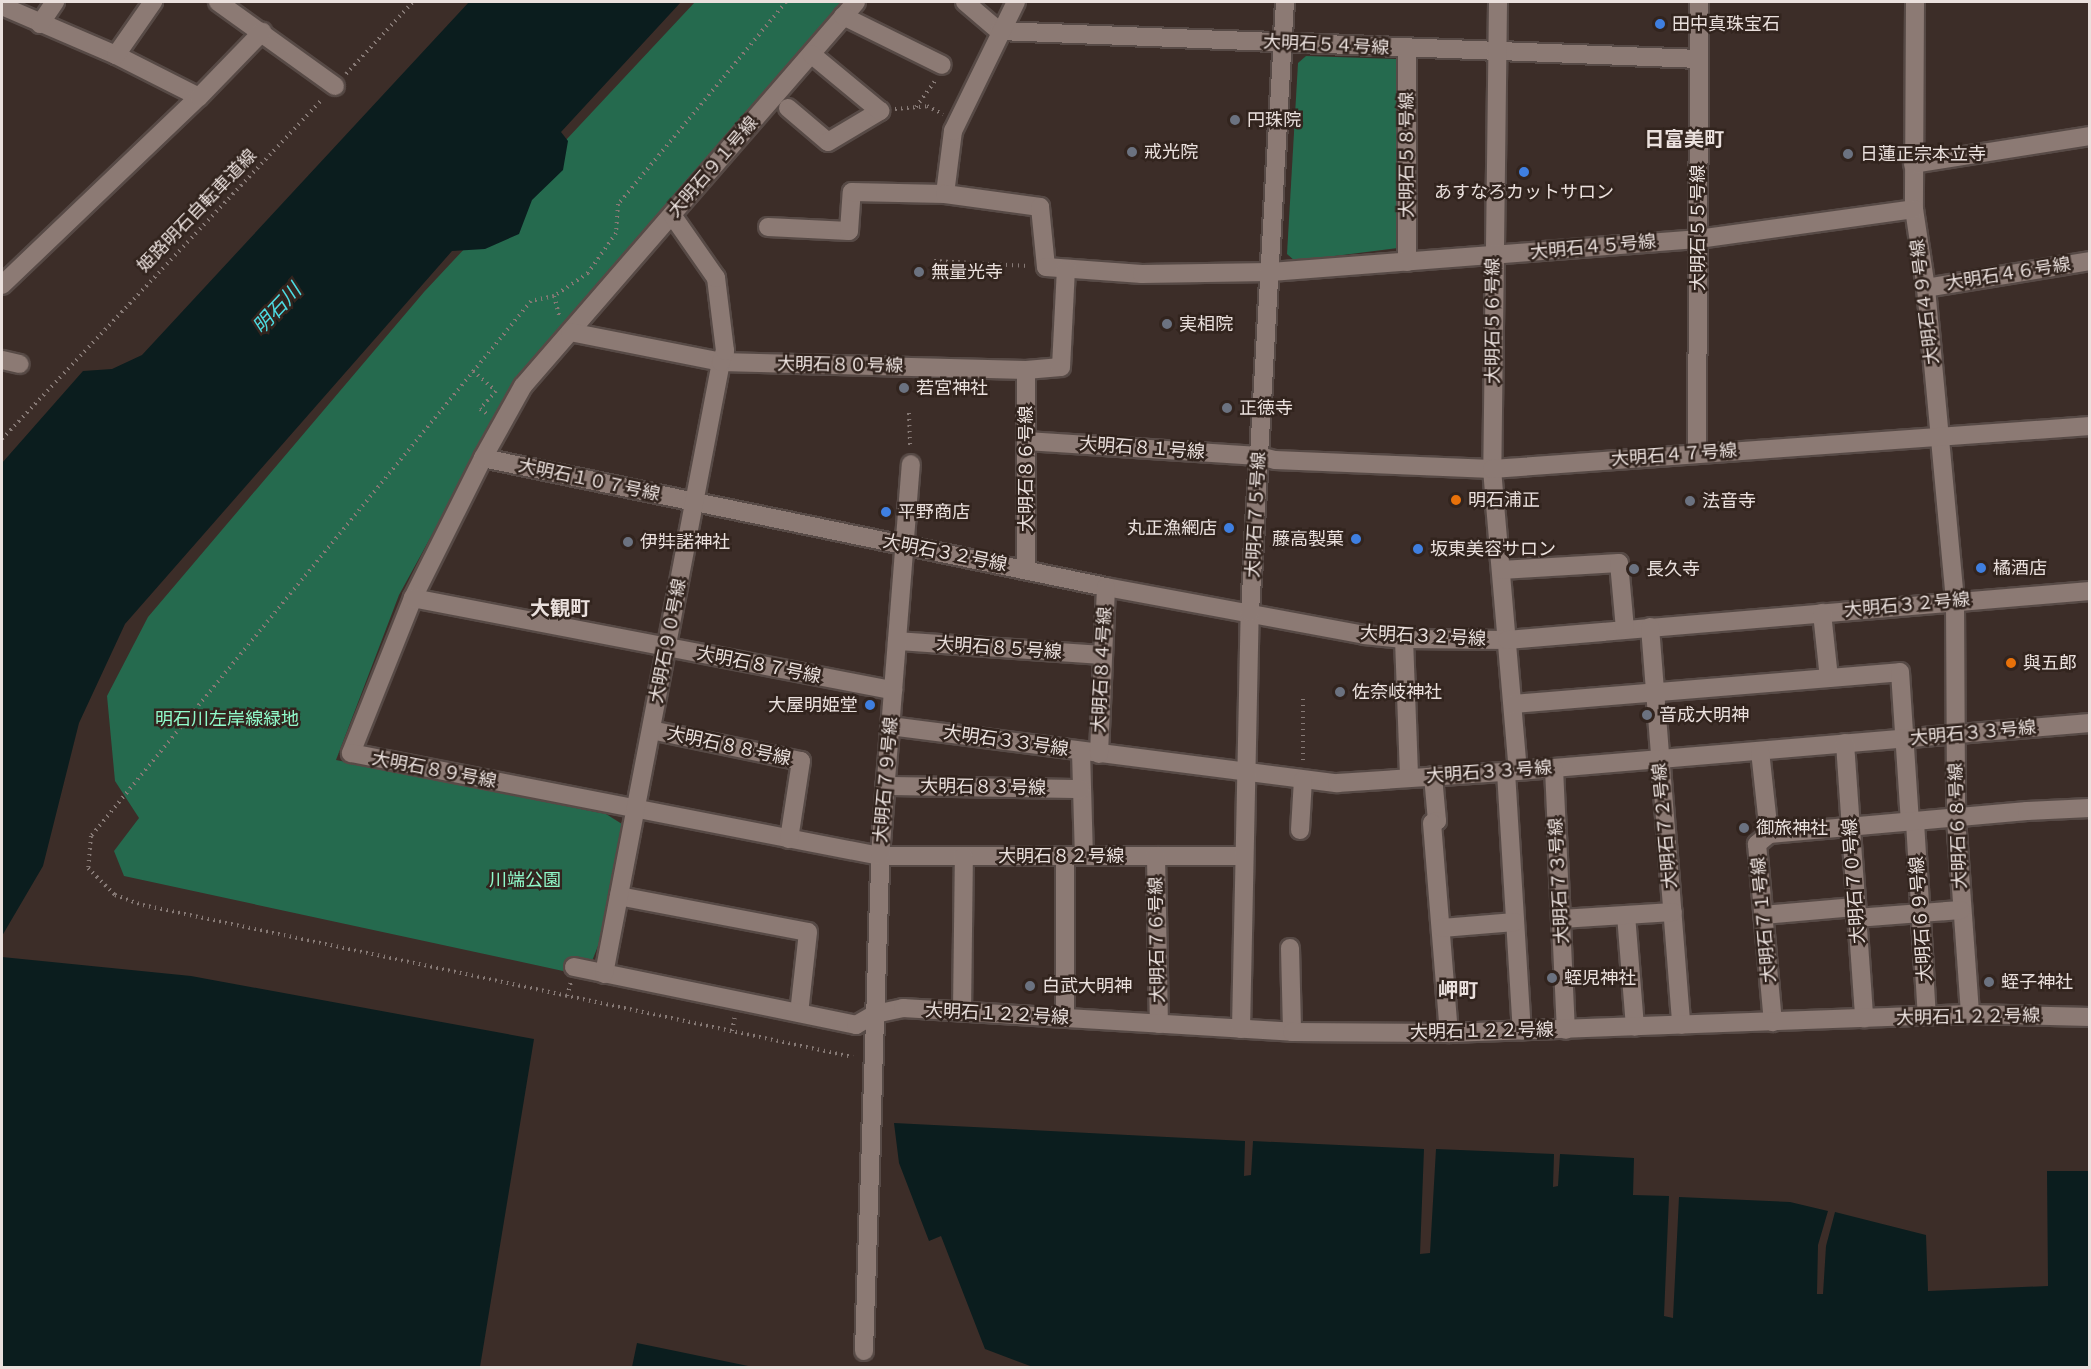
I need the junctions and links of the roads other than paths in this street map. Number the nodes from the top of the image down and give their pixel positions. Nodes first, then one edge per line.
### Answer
1 (55, 2) edge
2 (153, 2) edge
3 (218, 2) edge
4 (856, 2) edge
5 (965, 2) edge
6 (1016, 2) edge
7 (1285, 2) edge
8 (1498, 2) edge
9 (1699, 2) edge
10 (1915, 2) edge
11 (2, 6) edge
12 (843, 16) junction
13 (40, 24) junction
14 (999, 31) junction
15 (262, 32) junction
16 (1282, 44) junction
17 (1407, 49) junction
18 (1498, 52) junction
19 (811, 54) junction
20 (116, 55) junction
21 (1698, 59) junction
22 (940, 70) road end
23 (335, 86) road end
24 (199, 97) junction
25 (788, 108) dead end
26 (2090, 136) edge
27 (1913, 164) junction
28 (945, 194) junction
29 (1914, 209) junction
30 (672, 215) junction
31 (768, 227) dead end
32 (1698, 239) junction
33 (1494, 255) junction
34 (2090, 261) edge
35 (1407, 262) junction
36 (1066, 268) junction
37 (1270, 272) junction
38 (2, 285) edge
39 (1926, 288) junction
40 (570, 332) junction
41 (2, 360) edge
42 (721, 362) junction
43 (20, 364) dead end
44 (1026, 370) junction
45 (2090, 426) edge
46 (1939, 435) junction
47 (1026, 441) junction
48 (1697, 454) junction
49 (1259, 456) junction
50 (483, 458) junction
51 (911, 464) road end
52 (1492, 469) junction
53 (694, 502) junction
54 (905, 546) junction
55 (1026, 568) junction
56 (1501, 570) junction
57 (1106, 587) junction
58 (2090, 591) edge
59 (413, 598) junction
60 (1955, 601) junction
61 (1250, 612) junction
62 (1822, 612) junction
63 (1650, 627) junction
64 (1625, 629) junction
65 (1404, 639) junction
66 (1507, 640) junction
67 (897, 641) junction
68 (667, 647) junction
69 (1101, 655) junction
70 (1829, 678) junction
71 (893, 690) junction
72 (1655, 692) junction
73 (1513, 704) junction
74 (2090, 723) edge
75 (890, 726) junction
76 (651, 730) junction
77 (1956, 734) junction
78 (1905, 739) junction
79 (1845, 743) junction
80 (1760, 751) junction
81 (1090, 753) junction
82 (1660, 759) junction
83 (1554, 768) junction
84 (1512, 772) junction
85 (1246, 773) junction
86 (1433, 776) junction
87 (1409, 777) junction
88 (1304, 780) junction
89 (885, 786) junction
90 (1081, 789) junction
91 (2090, 808) edge
92 (636, 810) junction
93 (1956, 818) junction
94 (1912, 822) junction
95 (1851, 828) junction
96 (1300, 830) dead end
97 (1768, 834) junction
98 (789, 839) junction
99 (880, 856) junction
100 (964, 856) junction
101 (1065, 856) junction
102 (1084, 856) junction
103 (1156, 856) junction
104 (1243, 856) junction
105 (619, 896) junction
106 (1961, 910) junction
107 (1673, 912) junction
108 (1855, 912) junction
109 (1921, 913) junction
110 (1626, 915) junction
111 (1763, 915) junction
112 (1561, 919) junction
113 (1515, 922) junction
114 (1442, 928) junction
115 (1290, 948) dead end
116 (574, 967) dead end
117 (604, 974) junction
118 (962, 1012) junction
119 (799, 1013) junction
120 (875, 1014) junction
121 (1970, 1014) junction
122 (1927, 1016) junction
123 (2090, 1017) edge
124 (1065, 1018) junction
125 (1864, 1018) junction
126 (1773, 1022) junction
127 (1159, 1024) junction
128 (1681, 1025) junction
129 (1635, 1027) junction
130 (1241, 1029) junction
131 (1566, 1030) junction
132 (1522, 1031) junction
133 (1292, 1032) junction
134 (1449, 1034) junction
135 (864, 1351) dead end

1 - 13 street
2 - 20 street
3 - 15 street
4 - 12 street, 大明石９１号線
5 - 14 street
6 - 14 street
7 - 16 street, 大明石７５号線
8 - 18 street, 大明石５６号線
9 - 21 street, 大明石５５号線
10 - 27 street, 大明石４９号線
11 - 13 street
12 - 19 street, 大明石９１号線
12 - 22 street
13 - 20 street
14 - 16 street, 大明石５４号線
14 - 28 street
15 - 23 street
15 - 24 street
16 - 17 street, 大明石５４号線
16 - 37 street, 大明石７５号線
17 - 18 street, 大明石５４号線
17 - 35 street, 大明石５８号線
18 - 21 street, 大明石５４号線
18 - 33 street, 大明石５６号線
19 - 25 street
19 - 30 street, 大明石９１号線
20 - 24 street
21 - 32 street, 大明石５５号線
24 - 38 street
26 - 27 street
27 - 29 street, 大明石４９号線
28 - 31 street
28 - 36 street
29 - 32 street, 大明石４５号線
29 - 39 street, 大明石４９号線
30 - 40 street, 大明石９１号線
30 - 42 street, 大明石９０号線
32 - 33 street, 大明石４５号線
32 - 48 street, 大明石５５号線
33 - 35 street, 大明石４５号線
33 - 52 street, 大明石５６号線
34 - 39 street, 大明石４６号線
35 - 37 street, 大明石４５号線
36 - 37 street
36 - 44 street, 大明石８０号線
37 - 49 street, 大明石７５号線
39 - 46 street, 大明石４９号線
40 - 42 street, 大明石８０号線
40 - 50 street, 大明石８９号線
41 - 43 street
42 - 44 street, 大明石８０号線
42 - 53 street, 大明石９０号線
44 - 47 street, 大明石８６号線
45 - 46 street, 大明石４７号線
46 - 48 street, 大明石４７号線
46 - 60 street, 大明石４９号線
47 - 49 street, 大明石８１号線
47 - 55 street, 大明石８６号線
48 - 52 street, 大明石４７号線
49 - 52 street, 大明石４７号線
49 - 61 street, 大明石７５号線
50 - 53 street, 大明石１０７号線
50 - 59 street, 大明石８９号線
51 - 54 street, 大明石７９号線
52 - 56 street, 大明石５６号線
53 - 54 street, 大明石３２号線
53 - 68 street, 大明石９０号線
54 - 55 street, 大明石３２号線
54 - 67 street, 大明石７９号線
55 - 57 street, 大明石３２号線
56 - 64 street
56 - 66 street, 大明石５６号線
57 - 61 street, 大明石３２号線
57 - 69 street, 大明石８４号線
58 - 60 street, 大明石３２号線
59 - 68 street, 大明石８７号線
59 - 92 street, 大明石８９号線
60 - 62 street, 大明石３２号線
60 - 77 street, 大明石６８号線
61 - 65 street, 大明石３２号線
61 - 85 street, 大明石７５号線
62 - 63 street, 大明石３２号線
62 - 70 street
63 - 64 street, 大明石３２号線
63 - 72 street, 大明石７２号線
64 - 66 street, 大明石３２号線
65 - 66 street, 大明石３２号線
65 - 87 street
66 - 73 street, 大明石５６号線
67 - 69 street, 大明石８５号線
67 - 71 street, 大明石７９号線
68 - 71 street, 大明石８７号線
68 - 76 street, 大明石９０号線
69 - 81 street, 大明石８４号線
70 - 72 street
70 - 78 street, 大明石６９号線
71 - 75 street, 大明石７９号線
72 - 73 street
72 - 82 street, 大明石７２号線
73 - 84 street, 大明石５６号線
74 - 77 street, 大明石３３号線
75 - 81 street, 大明石３３号線
75 - 89 street, 大明石７９号線
76 - 92 street, 大明石９０号線
76 - 98 street, 大明石８８号線
77 - 78 street, 大明石３３号線
77 - 93 street, 大明石６８号線
78 - 79 street, 大明石３３号線
78 - 94 street, 大明石６９号線
79 - 80 street, 大明石３３号線
79 - 95 street, 大明石７０号線
80 - 82 street, 大明石３３号線
80 - 97 street, 大明石７１号線
81 - 85 street, 大明石３３号線
81 - 90 street, 大明石８４号線
82 - 83 street, 大明石３３号線
82 - 107 street, 大明石７２号線
83 - 84 street, 大明石３３号線
83 - 112 street, 大明石７３号線
84 - 86 street, 大明石３３号線
84 - 113 street, 大明石５６号線
85 - 88 street, 大明石３３号線
85 - 104 street, 大明石７５号線
86 - 87 street, 大明石３３号線
86 - 114 street
87 - 88 street, 大明石３３号線
88 - 96 street
89 - 90 street, 大明石８３号線
89 - 99 street, 大明石７９号線
90 - 102 street, 大明石８４号線
91 - 93 street
92 - 98 street, 大明石８９号線
92 - 105 street, 大明石９０号線
93 - 94 street
93 - 106 street, 大明石６８号線
94 - 95 street
94 - 109 street, 大明石６９号線
95 - 97 street
95 - 108 street, 大明石７０号線
97 - 111 street, 大明石７１号線
98 - 99 street, 大明石８９号線
99 - 100 street, 大明石８２号線
99 - 120 street, 大明石７９号線
100 - 101 street, 大明石８２号線
100 - 118 street
101 - 102 street, 大明石８２号線
101 - 124 street
102 - 103 street, 大明石８２号線
103 - 104 street, 大明石８２号線
103 - 127 street, 大明石７６号線
104 - 130 street, 大明石７５号線
105 - 117 street, 大明石９０号線
105 - 119 street
106 - 109 street
106 - 121 street, 大明石６８号線
107 - 110 street
107 - 128 street, 大明石７２号線
108 - 109 street
108 - 111 street
108 - 125 street, 大明石７０号線
109 - 122 street, 大明石６９号線
110 - 112 street
110 - 129 street
111 - 126 street, 大明石７１号線
112 - 131 street, 大明石７３号線
113 - 114 street
113 - 132 street, 大明石５６号線
114 - 134 street
115 - 133 street
116 - 117 street, 大明石１２２号線
117 - 119 street, 大明石１２２号線
118 - 120 street, 大明石１２２号線
118 - 124 street, 大明石１２２号線
119 - 120 street, 大明石１２２号線
120 - 135 street, 大明石７９号線
121 - 122 street, 大明石１２２号線
121 - 123 street, 大明石１２２号線
122 - 125 street, 大明石１２２号線
124 - 127 street, 大明石１２２号線
125 - 126 street, 大明石１２２号線
126 - 128 street, 大明石１２２号線
127 - 130 street, 大明石１２２号線
128 - 129 street, 大明石１２２号線
129 - 131 street, 大明石１２２号線
130 - 133 street, 大明石１２２号線
131 - 132 street, 大明石１２２号線
132 - 134 street, 大明石１２２号線
133 - 134 street, 大明石１２２号線

